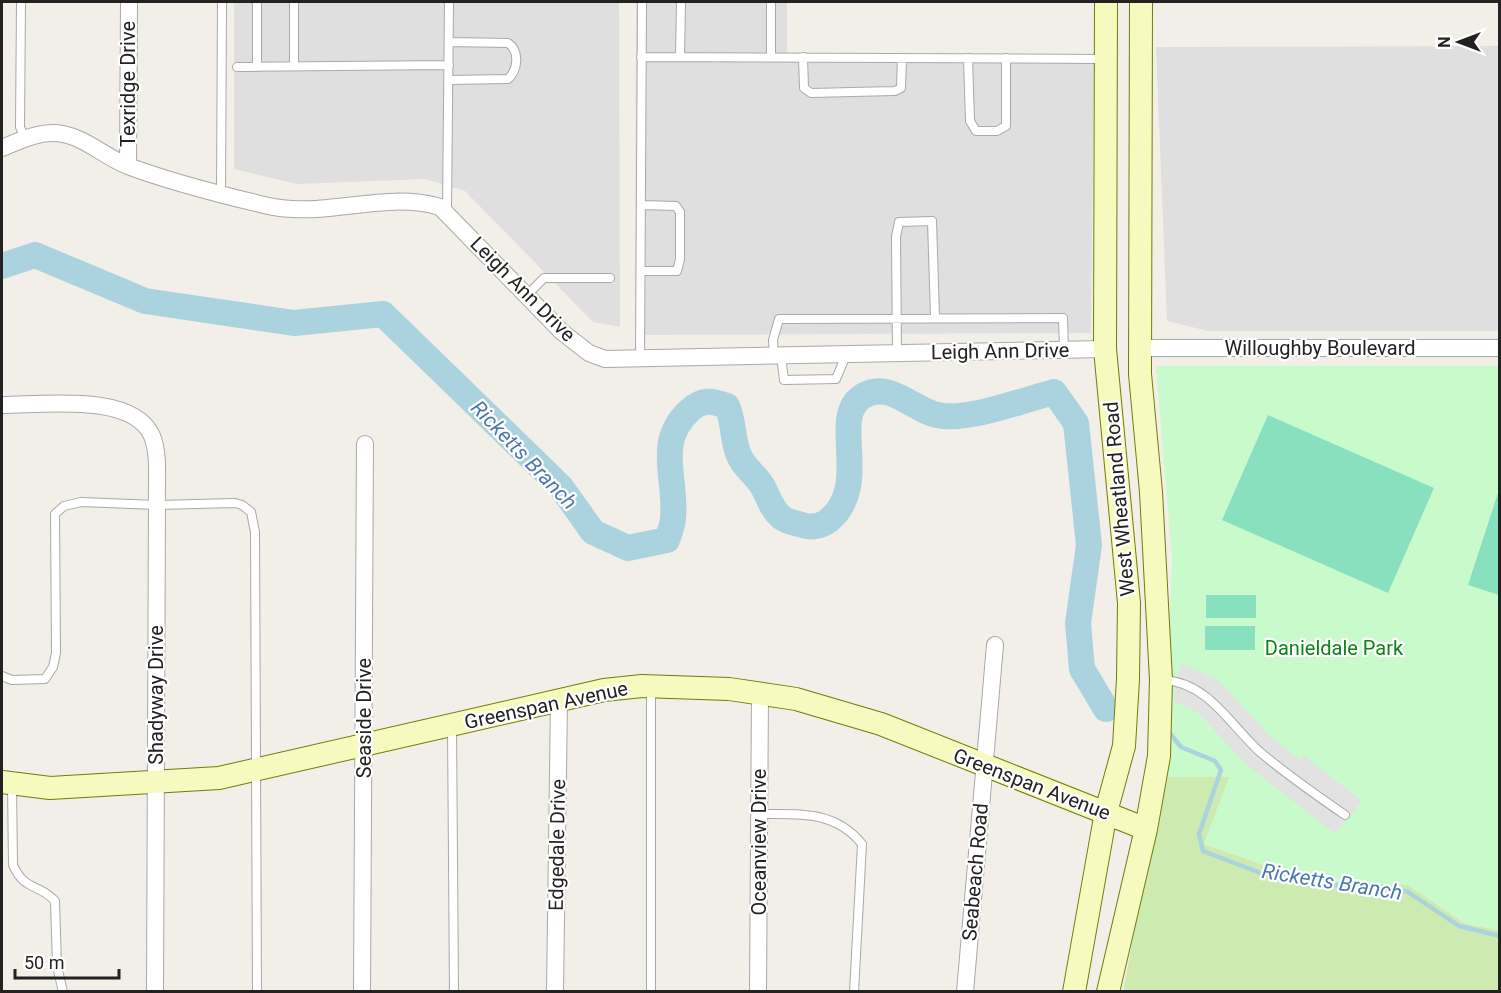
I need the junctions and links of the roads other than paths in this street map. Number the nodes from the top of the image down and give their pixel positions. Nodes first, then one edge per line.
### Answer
1 (21, 2) edge
2 (129, 2) edge
3 (222, 2) edge
4 (257, 2) edge
5 (294, 2) edge
6 (449, 2) edge
7 (642, 2) edge
8 (681, 2) edge
9 (771, 2) edge
10 (1106, 2) edge
11 (1141, 2) edge
12 (449, 42) junction
13 (641, 57) junction
14 (680, 57) junction
15 (771, 57) junction
16 (802, 57) junction
17 (902, 58) junction
18 (969, 58) junction
19 (1006, 58) junction
20 (1106, 59) junction
21 (1140, 60) junction
22 (449, 65) junction
23 (294, 66) junction
24 (237, 67) dead end
25 (257, 67) junction
26 (449, 80) junction
27 (25, 139) junction
28 (2, 148) edge
29 (128, 166) junction
30 (221, 193) junction
31 (641, 206) junction
32 (447, 212) junction
33 (641, 271) junction
34 (610, 278) dead end
35 (527, 295) junction
36 (897, 317) junction
37 (935, 317) junction
38 (1140, 348) junction
39 (1500, 348) edge
40 (1105, 349) junction
41 (1064, 350) junction
42 (897, 353) junction
43 (846, 355) junction
44 (778, 356) junction
45 (640, 359) junction
46 (2, 405) edge
47 (365, 444) dead end
48 (157, 505) junction
49 (995, 645) dead end
50 (2, 676) edge
51 (1128, 679) junction
52 (1161, 680) junction
53 (651, 686) junction
54 (760, 692) junction
55 (559, 699) junction
56 (452, 725) junction
57 (364, 746) junction
58 (985, 767) junction
59 (256, 772) junction
60 (156, 782) junction
61 (7, 783) edge
62 (1107, 812) junction
63 (759, 814) junction
64 (1345, 815) dead end
65 (1146, 829) junction
66 (63, 992) edge
67 (155, 992) edge
68 (257, 992) edge
69 (362, 992) edge
70 (454, 992) edge
71 (555, 992) edge
72 (651, 992) edge
73 (758, 992) edge
74 (854, 992) edge
75 (965, 992) edge
76 (1074, 992) edge
77 (1107, 992) edge

1 - 27 lane
2 - 29 street, Texridge Drive
3 - 30 lane
4 - 25 lane
5 - 23 lane
6 - 12 lane
7 - 13 lane
8 - 14 lane
9 - 15 lane
10 - 20 main road, West Wheatland Road
11 - 21 main road, West Wheatland Road
12 - 22 lane
12 - 26 lane
13 - 14 lane
13 - 31 lane
14 - 15 lane
15 - 16 lane
16 - 17 lane
16 - 17 lane
17 - 18 lane
18 - 19 lane
18 - 19 lane
19 - 20 lane
20 - 21 main road
20 - 40 main road, West Wheatland Road
21 - 38 main road, West Wheatland Road
22 - 23 lane
22 - 26 lane
23 - 25 lane
24 - 25 lane
26 - 32 lane
27 - 28 street, Leigh Ann Drive
27 - 29 street, Leigh Ann Drive
29 - 30 street, Leigh Ann Drive
30 - 32 street, Leigh Ann Drive
31 - 33 lane
31 - 33 lane
32 - 35 street, Leigh Ann Drive
33 - 45 lane
34 - 35 lane
35 - 45 street, Leigh Ann Drive
36 - 37 lane
36 - 37 lane
36 - 42 lane
36 - 44 lane
37 - 41 lane
38 - 39 street, Willoughby Boulevard
38 - 40 main road
38 - 52 main road, West Wheatland Road
40 - 41 street, Leigh Ann Drive
40 - 51 main road, West Wheatland Road
41 - 42 street, Leigh Ann Drive
42 - 43 street, Leigh Ann Drive
43 - 44 street, Leigh Ann Drive
43 - 44 lane
44 - 45 street, Leigh Ann Drive
46 - 48 street, Shadyway Drive
47 - 57 street, Seaside Drive
48 - 50 lane
48 - 59 lane
48 - 60 street, Shadyway Drive
49 - 58 street, Seabeach Road
51 - 52 main road
51 - 62 main road, West Wheatland Road
52 - 64 lane
52 - 65 main road, West Wheatland Road
53 - 54 main road, Greenspan Avenue
53 - 55 main road, Greenspan Avenue
53 - 72 lane
54 - 58 main road, Greenspan Avenue
54 - 63 street, Oceanview Drive
55 - 56 main road, Greenspan Avenue
55 - 71 street, Edgedale Drive
56 - 57 main road, Greenspan Avenue
56 - 70 lane
57 - 59 main road, Greenspan Avenue
57 - 69 street, Seaside Drive
58 - 62 main road, Greenspan Avenue
58 - 75 street, Seabeach Road
59 - 60 main road, Greenspan Avenue
59 - 68 lane
60 - 61 main road, Greenspan Avenue
60 - 67 street, Shadyway Drive
61 - 66 lane
62 - 65 main road, Greenspan Avenue
62 - 76 main road, West Wheatland Road
63 - 73 street, Oceanview Drive
63 - 74 lane
65 - 77 main road, West Wheatland Road

